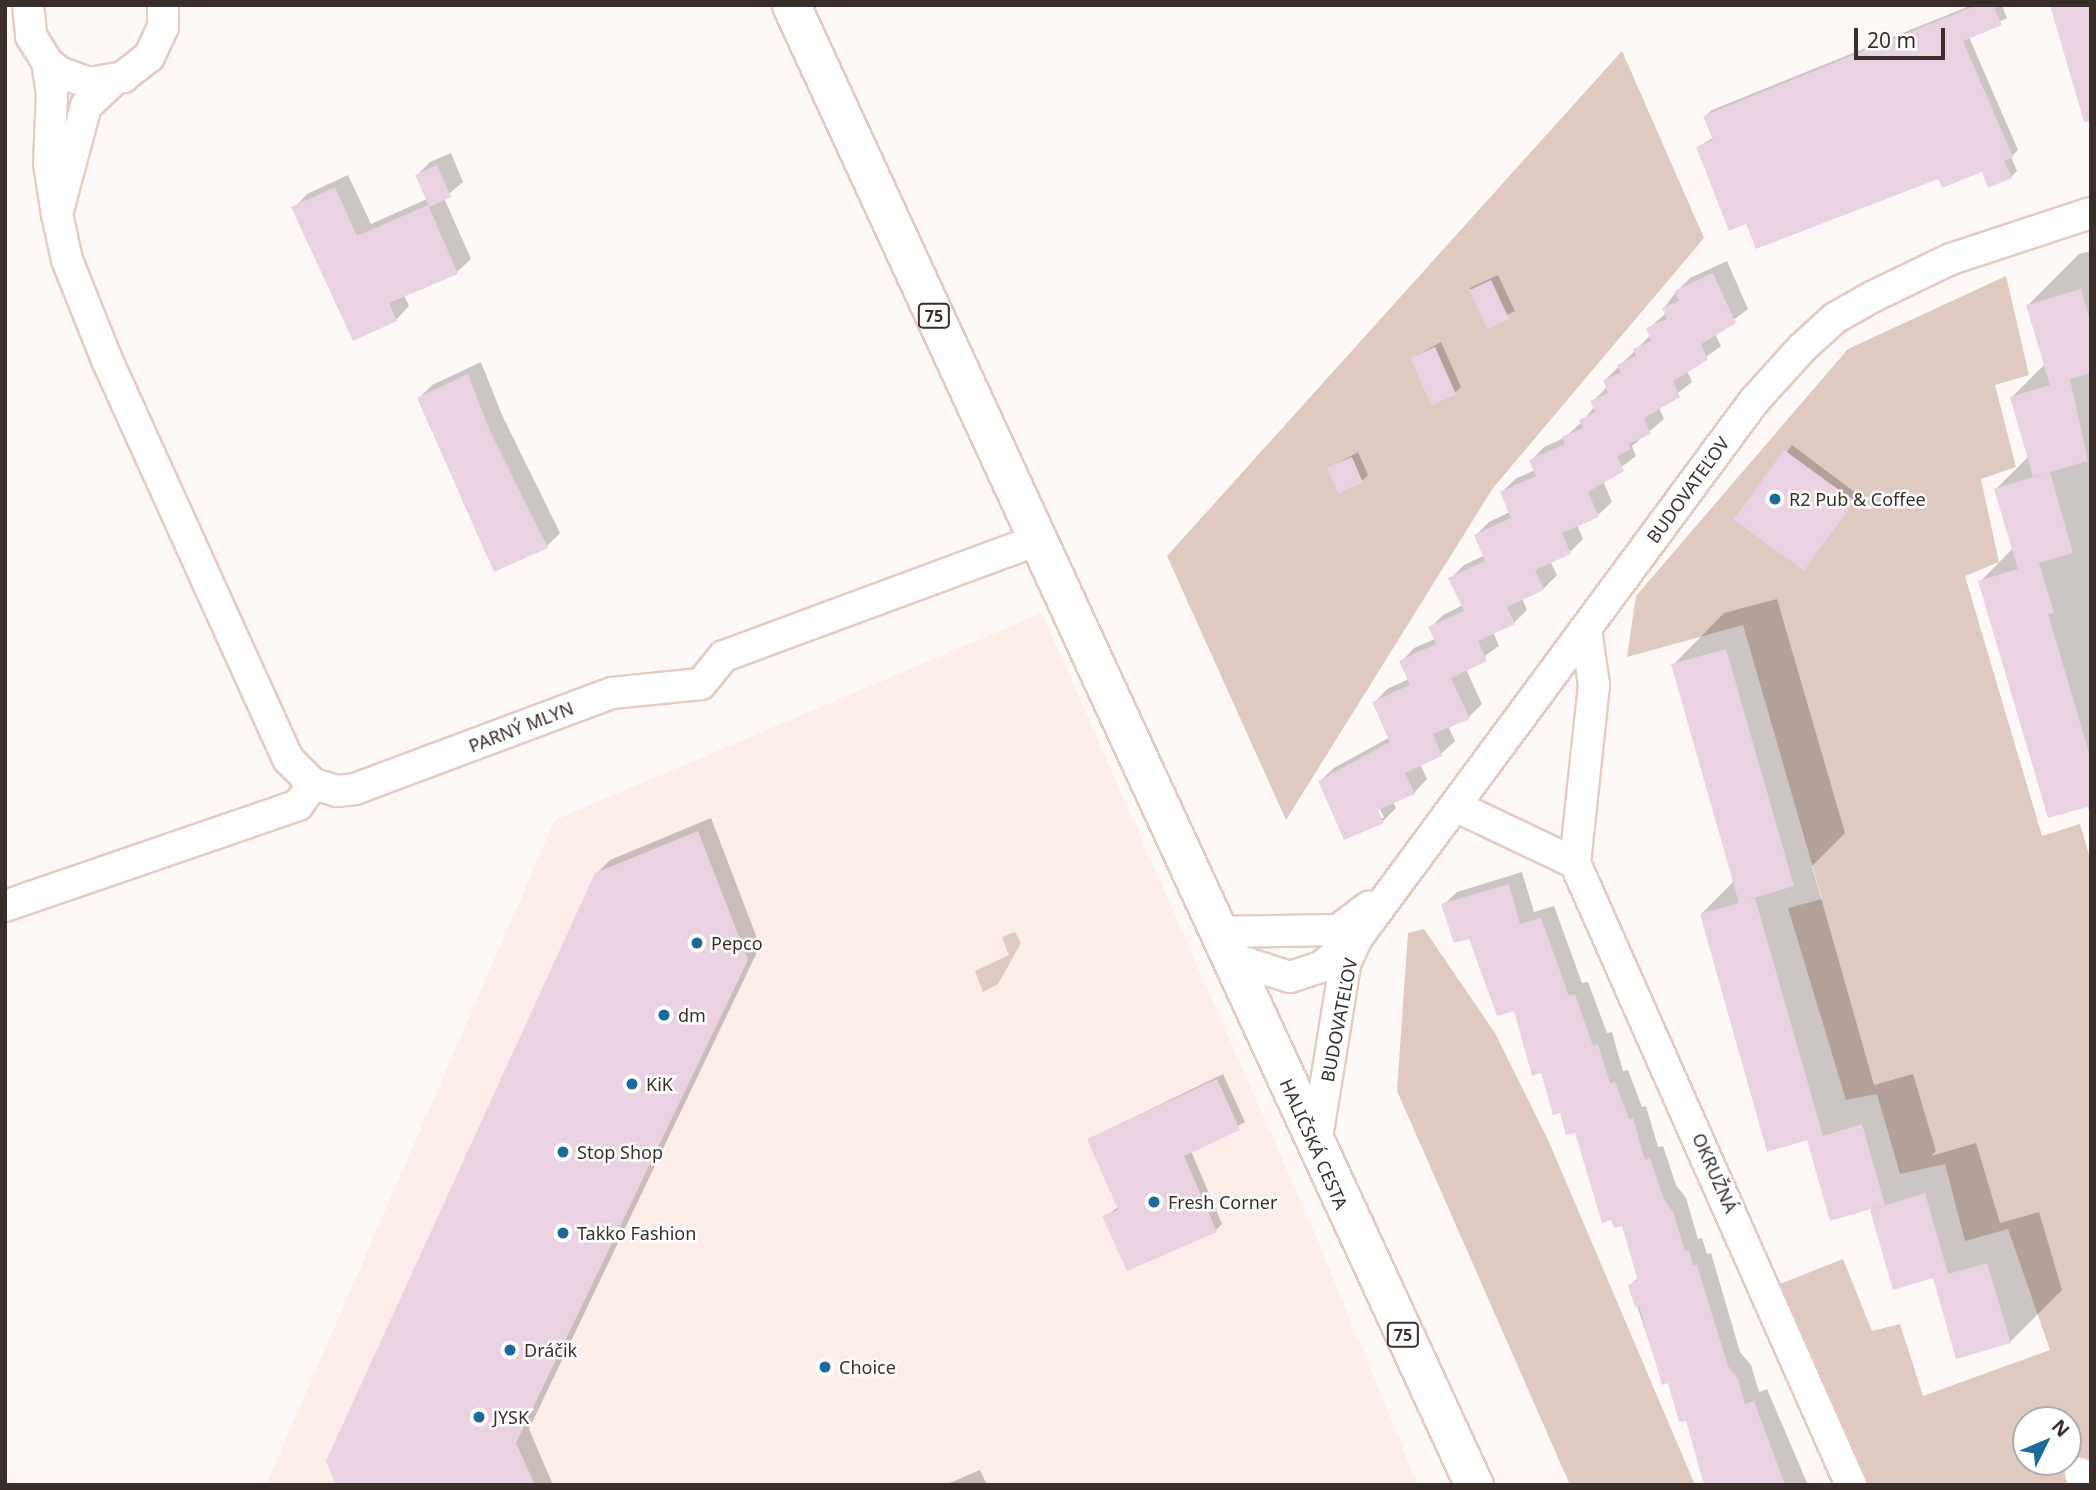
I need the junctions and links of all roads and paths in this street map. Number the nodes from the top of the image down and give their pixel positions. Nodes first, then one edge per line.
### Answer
1 (163, 5) edge
2 (791, 5) edge
3 (24, 12) edge
4 (47, 62) junction
5 (114, 80) junction
6 (2091, 213) edge
7 (57, 214) junction
8 (1037, 540) junction
9 (1586, 628) junction
10 (313, 784) junction
11 (1455, 806) junction
12 (1575, 863) junction
13 (1386, 893) junction
14 (5, 906) edge
15 (1357, 938) junction
16 (1223, 945) junction
17 (1317, 1144) junction
18 (1474, 1485) edge
19 (1851, 1485) edge

1 - 5 street
2 - 8 main road, 75
3 - 4 street
4 - 5 street
4 - 7 street
5 - 7 street
6 - 9 street, BUDOVATEĽOV
7 - 10 street
8 - 10 street, PARNÝ MLYN
8 - 16 main road, HALIČSKÁ CESTA / 75
9 - 11 street, BUDOVATEĽOV
9 - 12 street
10 - 14 street
11 - 12 street
11 - 13 street, BUDOVATEĽOV
12 - 19 street, OKRUŽNÁ
13 - 15 street, BUDOVATEĽOV
13 - 16 street, BUDOVATEĽOV
15 - 16 street, BUDOVATEĽOV
15 - 17 street, BUDOVATEĽOV
16 - 17 main road, HALIČSKÁ CESTA / 75
17 - 18 main road, HALIČSKÁ CESTA / 75

